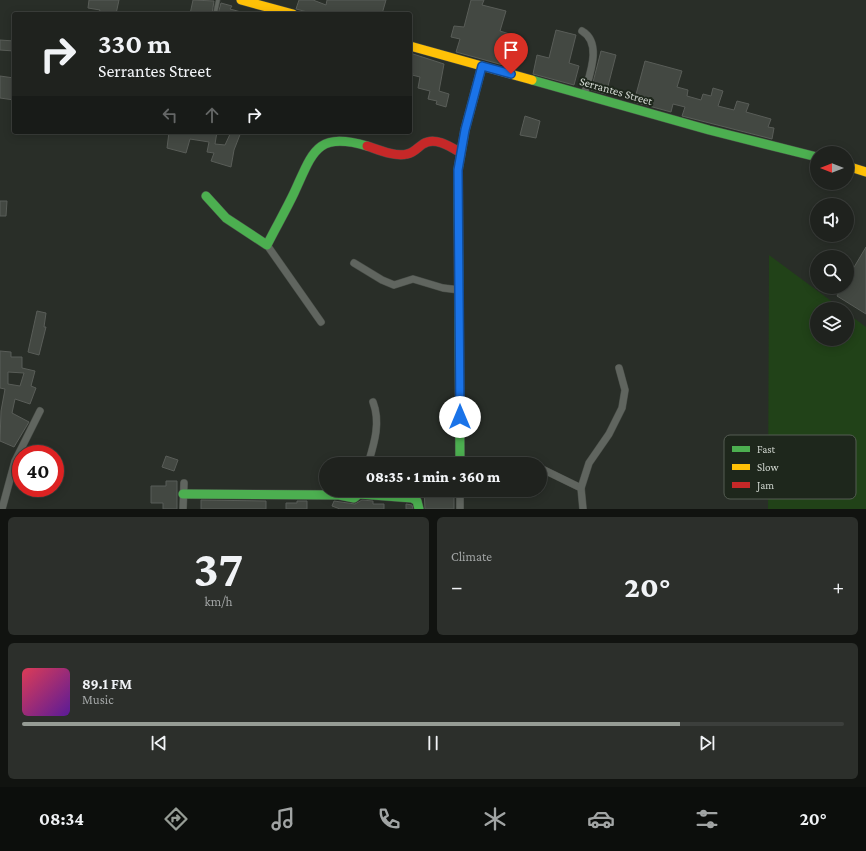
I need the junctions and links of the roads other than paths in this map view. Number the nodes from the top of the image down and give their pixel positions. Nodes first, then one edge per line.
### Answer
1 (218, 0) edge
2 (241, 0) edge
3 (215, 12) edge
4 (286, 12) edge
5 (582, 31) dead end
6 (412, 47) edge
7 (482, 66) junction
8 (584, 94) junction
9 (461, 153) junction
10 (810, 155) edge
11 (854, 168) edge
12 (866, 172) edge
13 (206, 196) dead end
14 (268, 245) junction
15 (354, 263) dead end
16 (460, 290) junction
17 (321, 322) dead end
18 (619, 368) dead end
19 (373, 402) dead end
20 (40, 412) dead end
21 (370, 457) edge
22 (460, 457) edge
23 (547, 472) edge
24 (184, 483) dead end
25 (580, 488) junction
26 (183, 494) junction
27 (319, 495) edge
28 (403, 497) edge
29 (460, 497) edge
30 (2, 509) edge
31 (183, 509) edge
32 (419, 509) edge
33 (460, 509) edge
34 (583, 509) edge

1 - 3 lane
2 - 4 street
5 - 8 street
6 - 7 street, Serrantes Street
7 - 8 street, Serrantes Street
7 - 9 street
8 - 10 street, Serrantes Street
9 - 14 street
9 - 16 street
11 - 12 street
13 - 14 street
14 - 17 street
15 - 16 street
16 - 22 street
18 - 25 street
19 - 21 street
20 - 30 street
23 - 25 street
24 - 26 street
25 - 34 street
26 - 27 street
26 - 31 street
28 - 32 street
29 - 33 street

